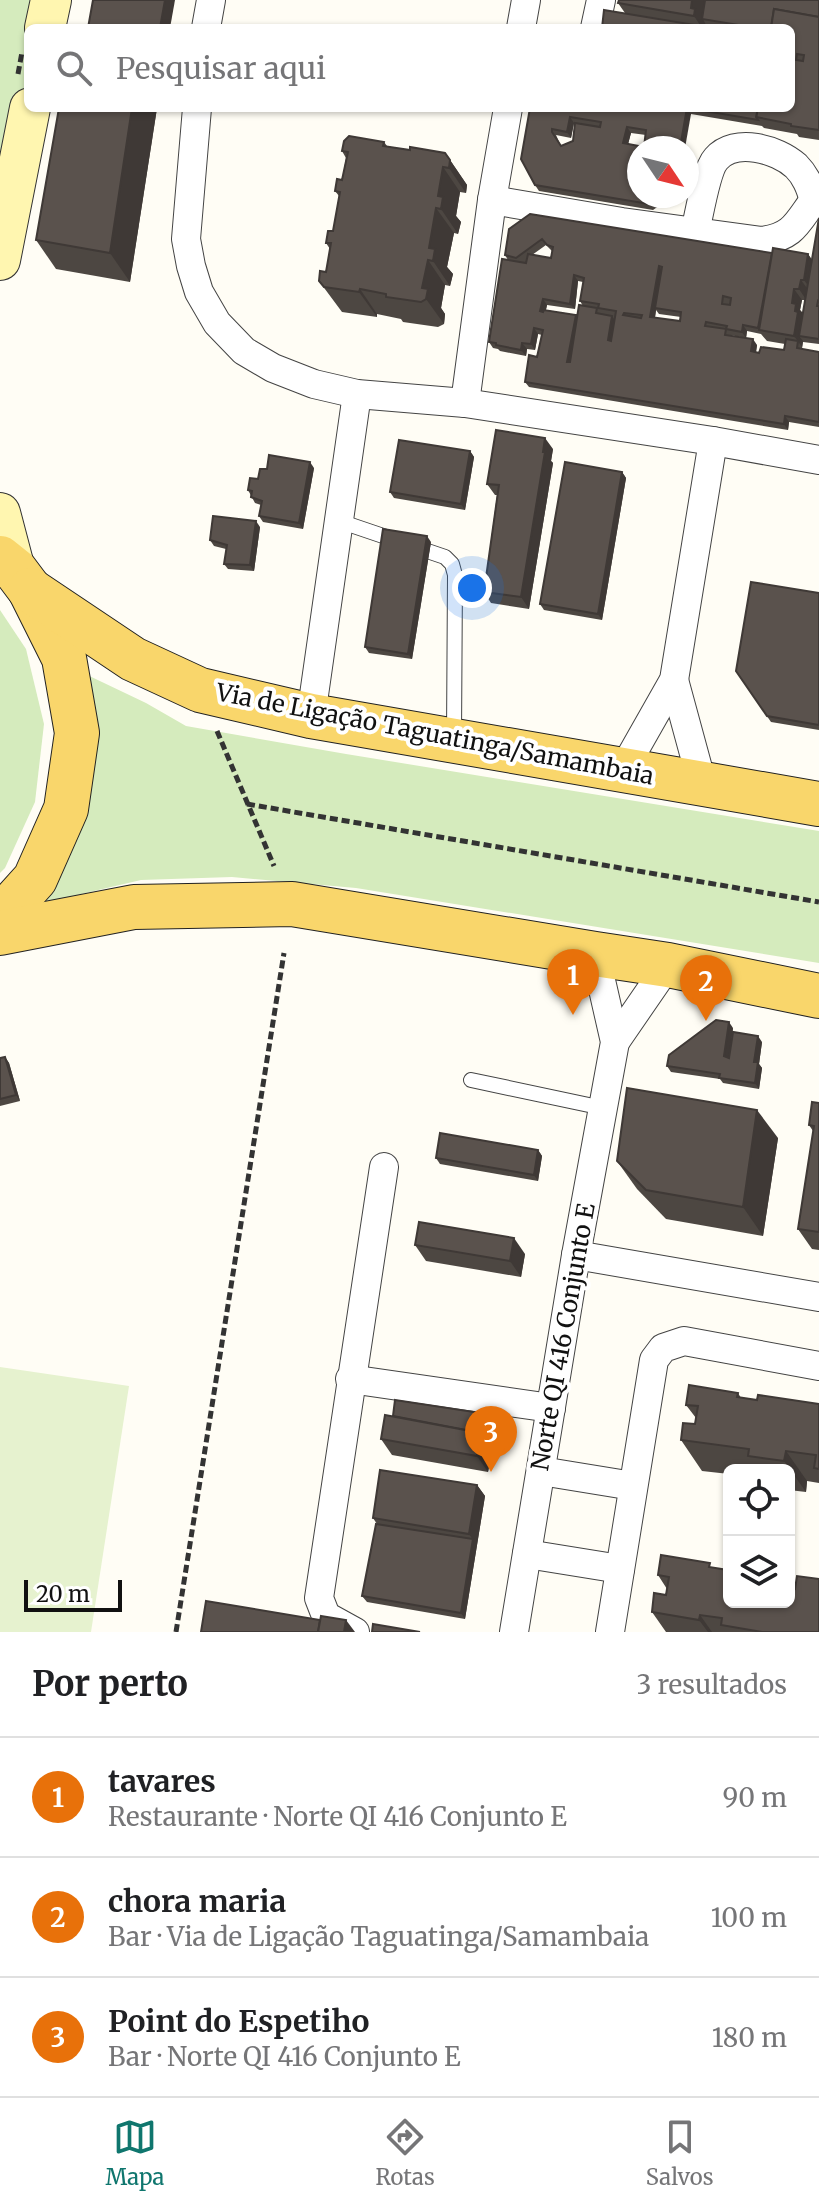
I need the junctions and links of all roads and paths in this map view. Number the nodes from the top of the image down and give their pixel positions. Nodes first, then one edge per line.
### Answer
1 (51, 0) edge
2 (211, 0) edge
3 (526, 0) edge
4 (601, 0) edge
5 (46, 24) edge
6 (207, 24) edge
7 (522, 24) edge
8 (596, 24) edge
9 (29, 112) edge
10 (197, 112) edge
11 (507, 112) edge
12 (492, 200) junction
13 (816, 200) edge
14 (695, 232) junction
15 (0, 260) edge
16 (357, 394) junction
17 (465, 403) junction
18 (713, 441) junction
19 (819, 460) edge
20 (0, 513) edge
21 (339, 521) junction
22 (15, 572) edge
23 (674, 680) junction
24 (200, 690) junction
25 (311, 716) junction
26 (454, 740) junction
27 (623, 770) junction
28 (702, 783) junction
29 (247, 804) junction
30 (819, 804) edge
31 (819, 902) edge
32 (292, 904) junction
33 (0, 918) edge
34 (0, 933) edge
35 (284, 953) dead end
36 (595, 954) junction
37 (668, 965) junction
38 (819, 996) edge
39 (615, 1042) junction
40 (471, 1080) dead end
41 (603, 1108) junction
42 (384, 1167) dead end
43 (576, 1255) junction
44 (819, 1297) edge
45 (819, 1366) edge
46 (350, 1379) junction
47 (551, 1408) junction
48 (541, 1471) junction
49 (633, 1486) junction
50 (527, 1554) junction
51 (620, 1569) junction
52 (176, 1632) edge
53 (355, 1632) edge
54 (514, 1632) edge
55 (610, 1632) edge

1 - 5 main road
2 - 6 street
3 - 7 street
4 - 8 street
9 - 15 main road
10 - 16 street
11 - 12 street
12 - 14 street
12 - 17 street
13 - 14 street
13 - 14 street
16 - 17 street
16 - 21 street
17 - 18 street
18 - 19 street
18 - 23 street
20 - 22 main road
21 - 25 street
21 - 26 lane
22 - 24 main road, Via de Ligação Taguatinga/Samambaia
22 - 33 main road
23 - 27 street
23 - 28 street
24 - 25 main road, Via de Ligação Taguatinga/Samambaia
24 - 29 path
25 - 26 main road, Via de Ligação Taguatinga/Samambaia
26 - 27 main road, Via de Ligação Taguatinga/Samambaia
27 - 28 main road, Via de Ligação Taguatinga/Samambaia
28 - 30 main road, Via de Ligação Taguatinga/Samambaia
29 - 31 path
29 - 32 path
32 - 34 main road
32 - 36 main road
35 - 52 path
36 - 37 main road
36 - 39 street, Norte QI 416 Conjunto E
37 - 38 main road
37 - 39 street, Norte QI 416 Conjunto E
39 - 41 street, Norte QI 416 Conjunto E
40 - 41 lane
41 - 43 street, Norte QI 416 Conjunto E
42 - 46 street
43 - 44 street
43 - 47 street, Norte QI 416 Conjunto E
45 - 49 street
46 - 47 street
46 - 53 street
47 - 48 street, Norte QI 416 Conjunto E
48 - 49 street
48 - 50 street, Norte QI 416 Conjunto E
49 - 51 street
50 - 51 street
50 - 54 street, Norte QI 416 Conjunto E
51 - 55 street

